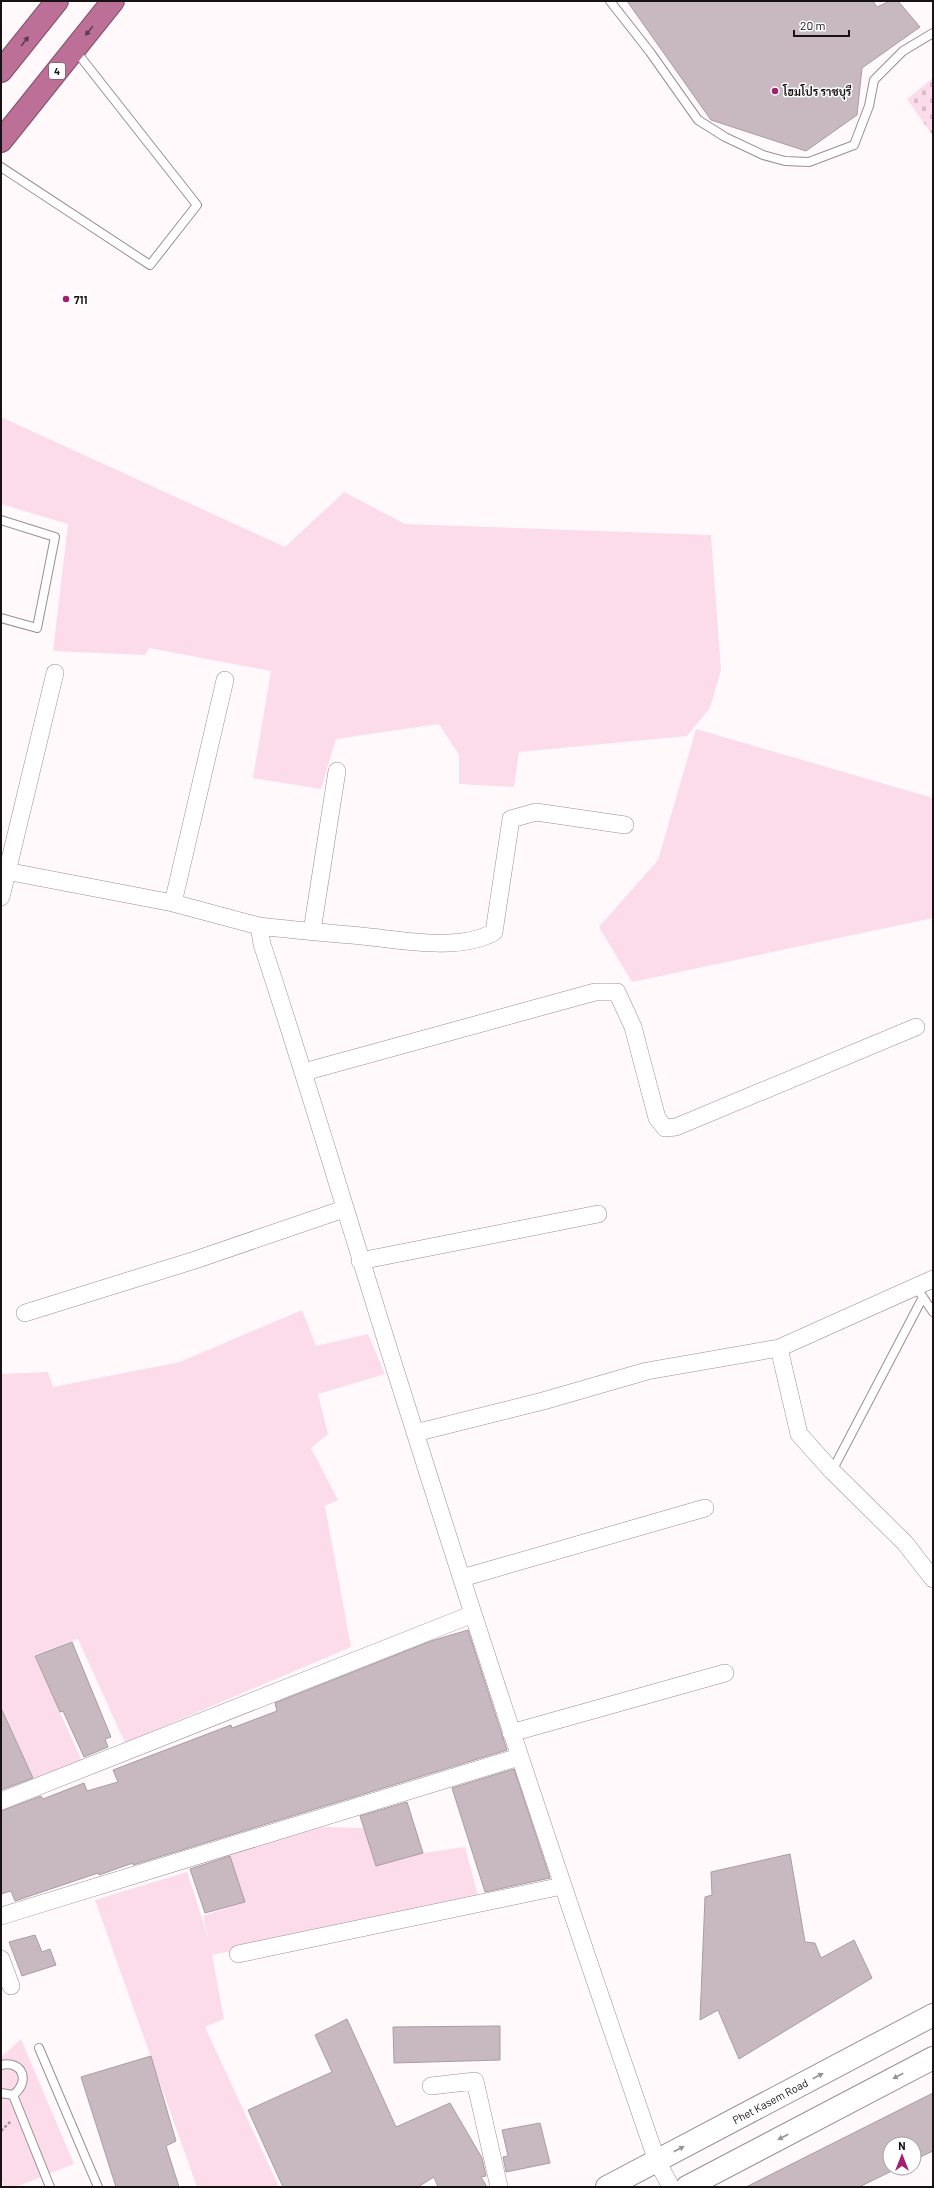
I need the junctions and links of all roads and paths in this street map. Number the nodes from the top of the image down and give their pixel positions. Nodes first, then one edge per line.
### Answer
1 (57, 1) edge
2 (113, 1) edge
3 (610, 1) edge
4 (933, 33) edge
5 (74, 50) junction
6 (1, 71) edge
7 (1, 141) edge
8 (1, 167) edge
9 (1, 520) edge
10 (1, 618) edge
11 (55, 673) dead end
12 (225, 680) dead end
13 (337, 771) dead end
14 (625, 825) dead end
15 (4, 871) edge
16 (1, 897) edge
17 (174, 903) junction
18 (259, 926) junction
19 (312, 931) junction
20 (916, 1027) dead end
21 (304, 1072) junction
22 (344, 1209) junction
23 (598, 1214) dead end
24 (360, 1261) junction
25 (933, 1279) edge
26 (919, 1292) junction
27 (25, 1312) dead end
28 (933, 1312) edge
29 (779, 1348) junction
30 (415, 1433) junction
31 (832, 1471) junction
32 (705, 1508) dead end
33 (462, 1578) junction
34 (933, 1579) edge
35 (473, 1614) junction
36 (725, 1672) dead end
37 (511, 1733) junction
38 (519, 1756) junction
39 (1, 1801) edge
40 (562, 1886) junction
41 (1, 1916) edge
42 (238, 1954) dead end
43 (1, 1959) edge
44 (11, 1986) dead end
45 (933, 2015) edge
46 (39, 2048) dead end
47 (933, 2058) edge
48 (1, 2065) edge
49 (431, 2086) dead end
50 (1, 2093) edge
51 (13, 2095) junction
52 (657, 2161) junction
53 (50, 2187) edge
54 (98, 2187) edge
55 (499, 2187) edge
56 (607, 2187) edge
57 (671, 2187) edge
58 (687, 2187) edge

6 -> 1 highway
2 -> 5 highway, 4
3 - 4 lane
5 - 7 highway, 4
5 - 8 lane
9 - 10 lane
11 - 15 street
12 - 17 street
13 - 19 street
14 - 19 street
15 - 16 street
15 - 17 street
17 - 18 street
18 - 19 street
18 - 21 street
20 - 21 street
21 - 22 street
22 - 24 street
22 - 27 street
23 - 24 street
24 - 30 street
25 - 26 street
26 - 28 lane
26 - 29 street
26 - 31 lane
29 - 30 street
29 - 31 street
30 - 33 street
31 - 34 street
32 - 33 street
33 - 35 street
35 - 37 street
35 - 39 street
36 - 37 street
37 - 38 street
38 - 40 street
38 - 41 street
40 - 42 street
40 - 52 street
43 - 44 street
52 -> 45 main road, Phet Kasem Road
46 - 54 lane
47 -> 58 main road
48 - 51 lane
49 - 55 street
50 - 51 lane
51 - 53 lane
52 - 56 main road, Phet Kasem Road
52 - 57 street

